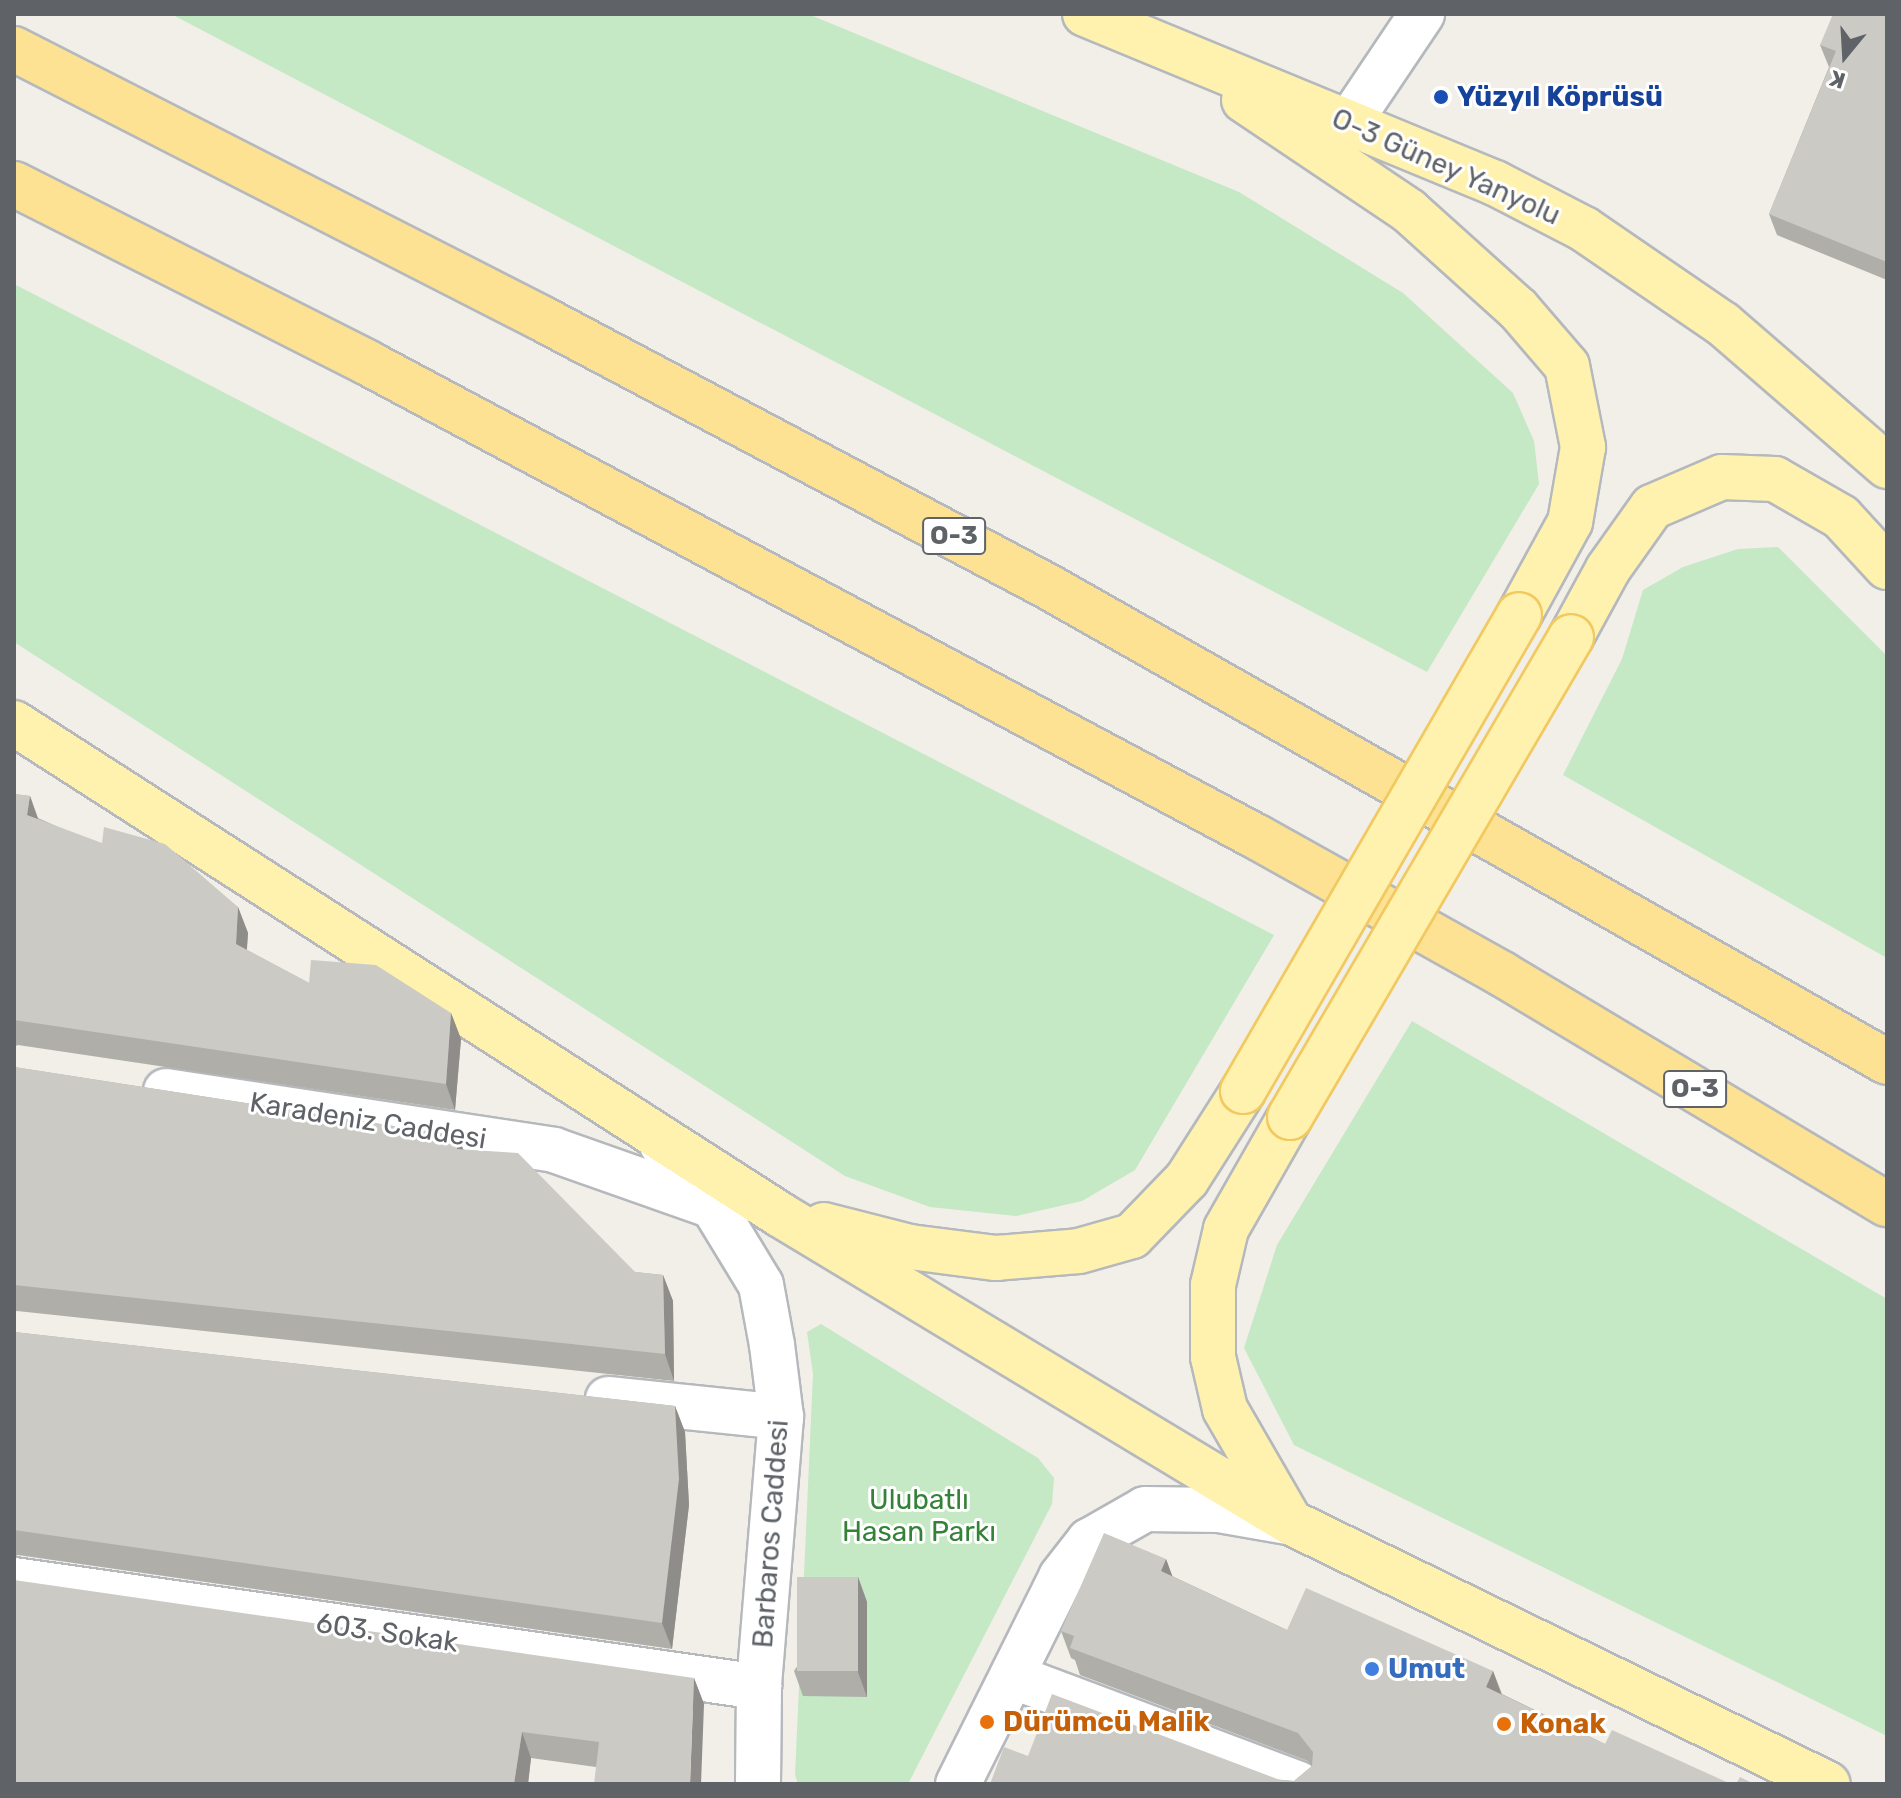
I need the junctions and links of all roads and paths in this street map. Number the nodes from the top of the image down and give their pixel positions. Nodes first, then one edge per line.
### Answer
1 (1085, 14) edge
2 (1422, 14) edge
3 (1159, 43) junction
4 (14, 49) edge
5 (1348, 124) junction
6 (14, 184) edge
7 (1887, 466) edge
8 (1887, 567) edge
9 (14, 723) edge
10 (1884, 1059) edge
11 (122, 1085) edge
12 (650, 1130) junction
13 (1887, 1204) edge
14 (713, 1206) junction
15 (779, 1214) junction
16 (562, 1394) edge
17 (781, 1417) junction
18 (1290, 1522) junction
19 (14, 1580) edge
20 (1014, 1677) junction
21 (759, 1687) junction
22 (758, 1784) edge
23 (958, 1784) edge
24 (1299, 1784) edge
25 (1828, 1784) edge

1 - 3 main road, O-3 Güney Yanyolu
2 - 5 street
3 - 5 main road, O-3 Güney Yanyolu
3 - 15 main road, bridge
4 - 10 highway, O-3
5 - 7 main road, O-3 Güney Yanyolu
6 - 13 highway, O-3
8 - 18 main road, bridge
9 - 12 main road
11 - 14 street, Karadeniz Caddesi
12 - 14 street, Barbaros Caddesi
12 - 15 main road
14 - 17 street, Barbaros Caddesi
15 - 18 main road
16 - 17 street
17 - 21 street, Barbaros Caddesi
18 - 20 street
18 - 25 main road
19 - 21 street, 603. Sokak
20 - 23 street
20 - 24 street
21 - 22 street, Barbaros Caddesi

